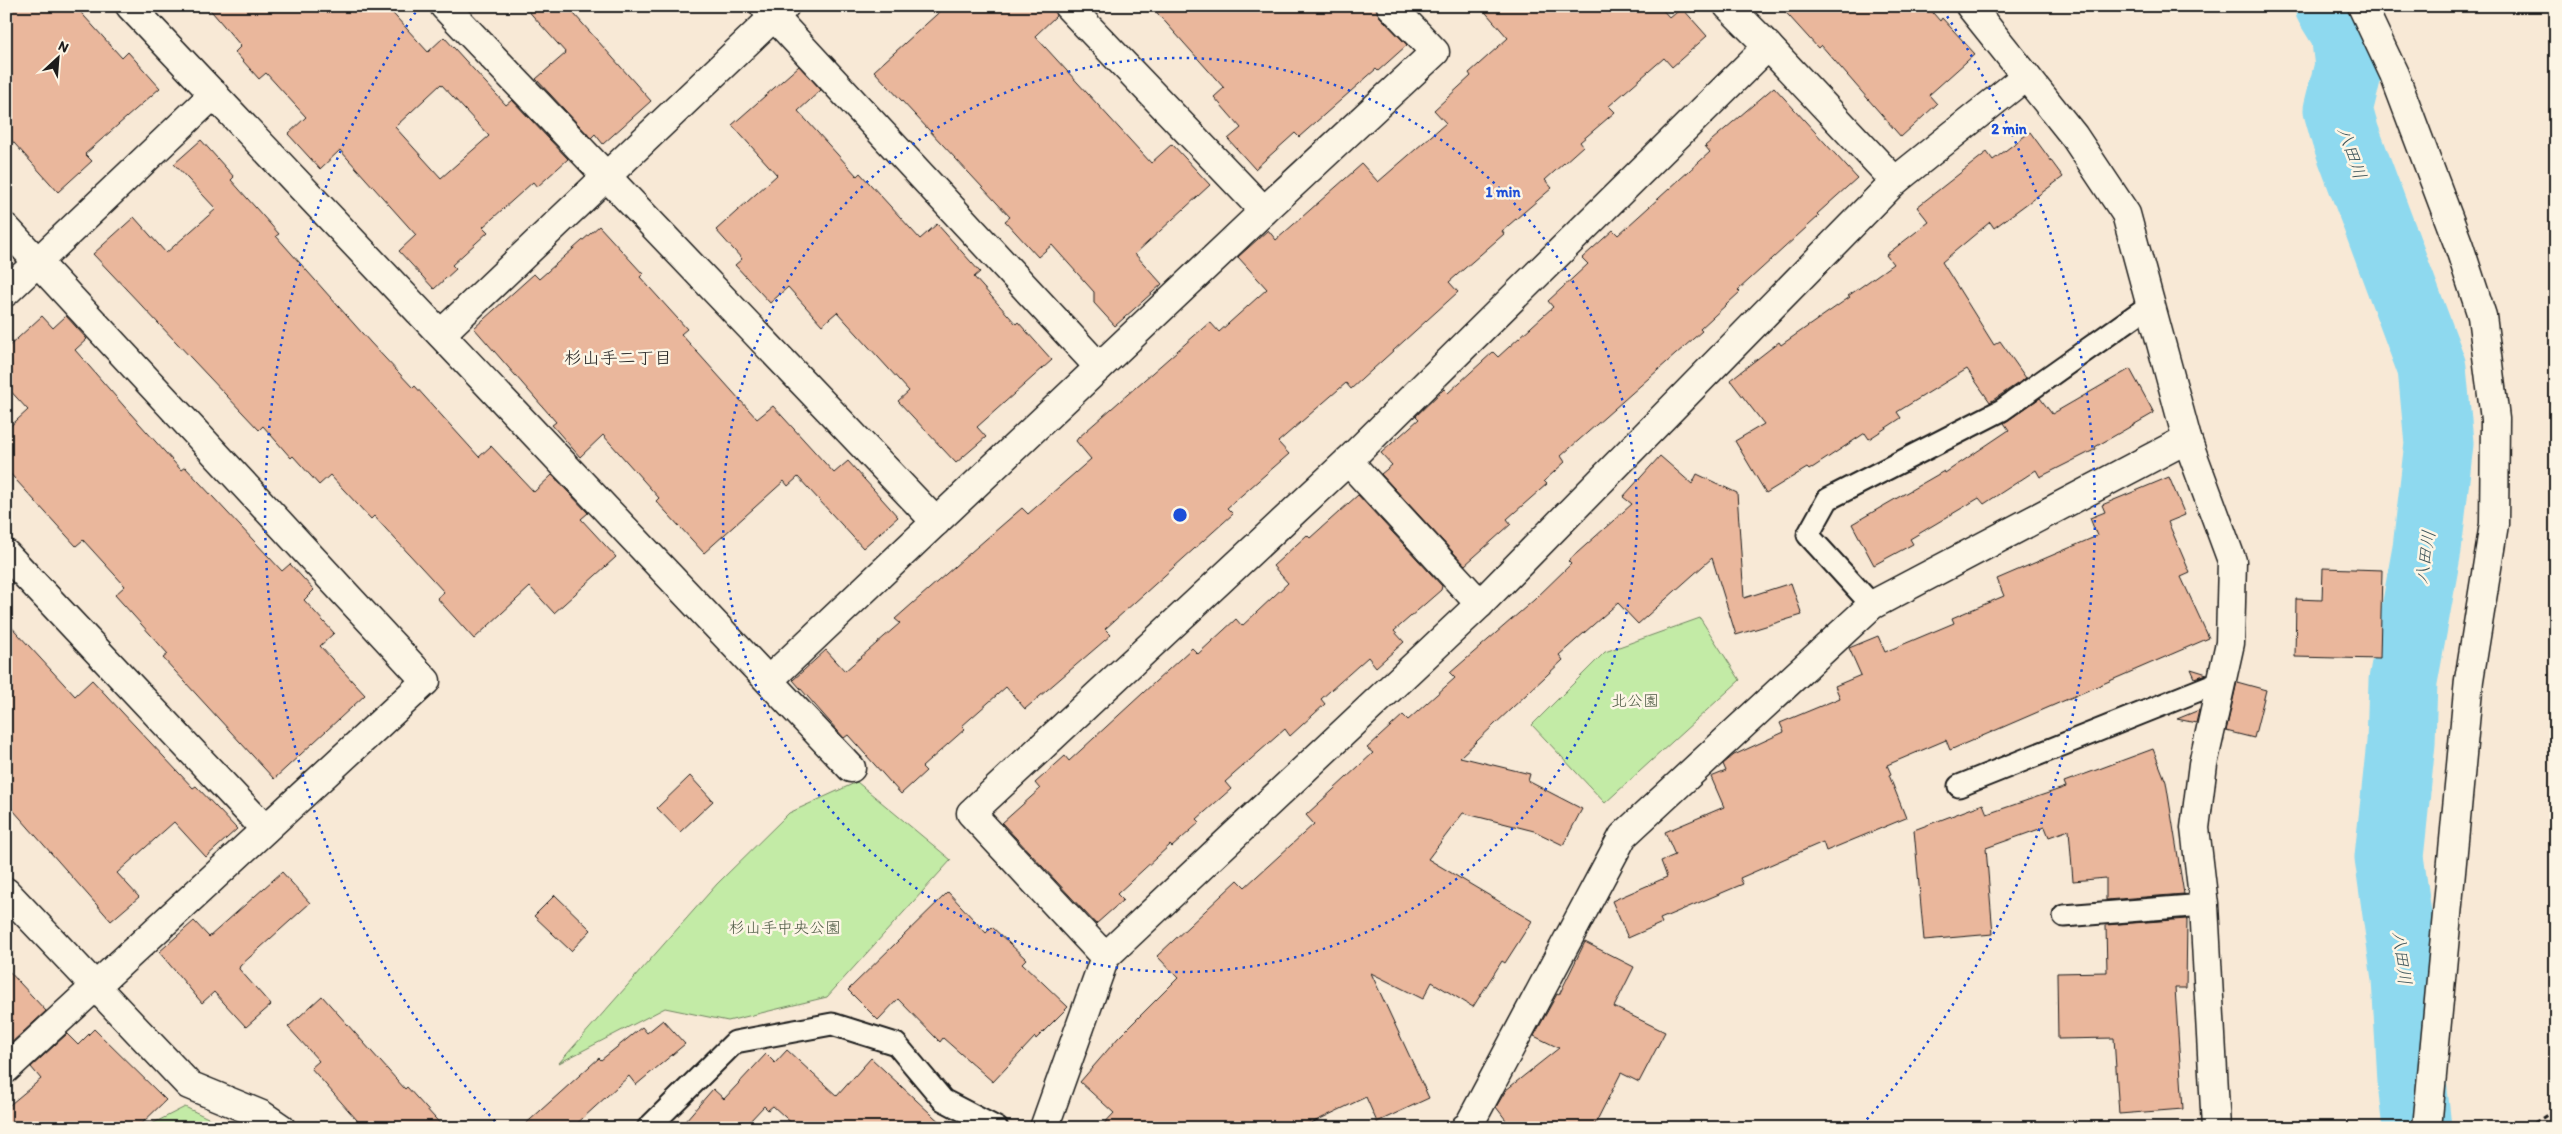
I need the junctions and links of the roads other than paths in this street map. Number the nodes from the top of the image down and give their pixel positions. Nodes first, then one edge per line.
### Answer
1 (130, 6) edge
2 (444, 6) edge
3 (1068, 6) edge
4 (1391, 6) edge
5 (1728, 6) edge
6 (1970, 6) edge
7 (2362, 6) edge
8 (774, 10) edge
9 (1768, 46) junction
10 (2026, 76) junction
11 (214, 94) junction
12 (606, 176) junction
13 (1895, 181) junction
14 (1264, 211) junction
15 (6, 228) edge
16 (38, 262) junction
17 (6, 292) edge
18 (2150, 304) junction
19 (441, 334) junction
20 (1100, 367) junction
21 (2187, 439) junction
22 (1348, 461) junction
23 (936, 522) junction
24 (6, 554) edge
25 (1480, 604) junction
26 (1872, 605) junction
27 (769, 680) junction
28 (2222, 681) junction
29 (851, 768) dead end
30 (1959, 786) dead end
31 (265, 829) junction
32 (6, 892) edge
33 (2204, 905) junction
34 (2064, 916) dead end
35 (1105, 957) junction
36 (96, 986) junction
37 (6, 1069) edge
38 (1468, 1127) edge
39 (281, 1128) edge
40 (648, 1128) edge
41 (997, 1128) edge
42 (1044, 1128) edge
43 (2216, 1128) edge
44 (2427, 1128) edge

1 - 11 street
2 - 12 street
3 - 14 street
4 - 14 street
5 - 9 street
6 - 10 street
7 - 44 street
8 - 12 street
8 - 20 street
9 - 13 street
9 - 22 street
10 - 13 street
10 - 18 street
11 - 16 street
11 - 19 street
12 - 19 street
12 - 23 street
13 - 25 street
14 - 20 street
15 - 16 street
16 - 17 street
16 - 31 street
18 - 21 street
18 - 26 lane
19 - 27 street
20 - 23 street
21 - 26 street
21 - 28 street
22 - 25 street
22 - 35 street
23 - 27 street
24 - 31 street
25 - 35 street
26 - 38 street
27 - 29 street
28 - 30 lane
28 - 33 street
31 - 36 street
32 - 36 street
33 - 34 lane
33 - 43 street
35 - 42 street
36 - 37 street
36 - 39 street
40 - 41 lane

